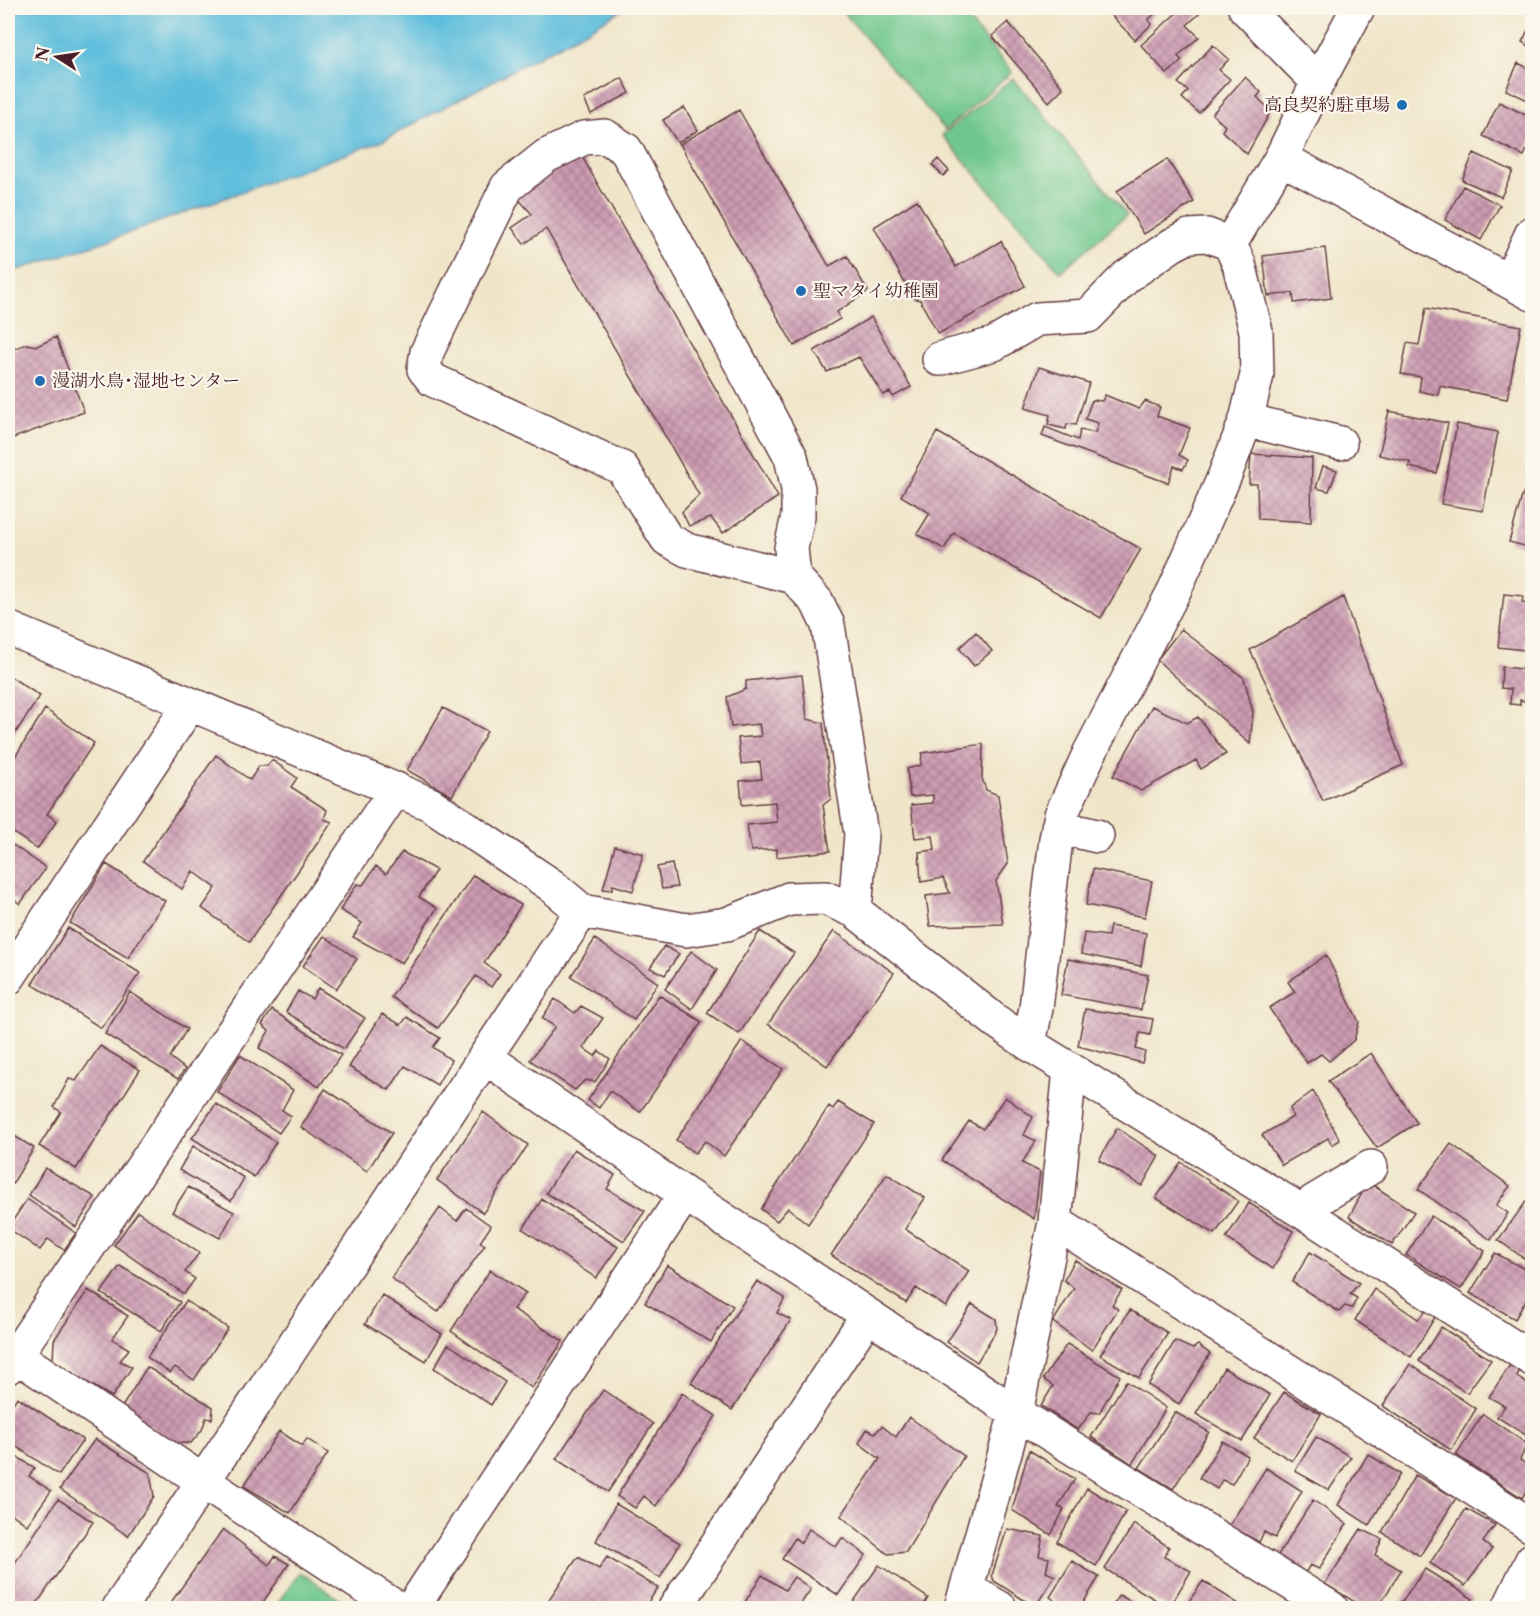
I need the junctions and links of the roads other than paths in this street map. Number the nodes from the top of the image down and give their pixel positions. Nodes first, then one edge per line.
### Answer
1 (1245, 8) edge
2 (1358, 8) edge
3 (1318, 82) junction
4 (1281, 158) junction
5 (1533, 233) edge
6 (1230, 244) junction
7 (1521, 287) edge
8 (939, 359) dead end
9 (1246, 420) junction
10 (1340, 443) dead end
11 (794, 577) junction
12 (8, 628) edge
13 (190, 704) junction
14 (396, 789) junction
15 (1058, 827) junction
16 (1097, 836) dead end
17 (582, 911) junction
18 (855, 911) junction
19 (8, 978) edge
20 (1029, 1044) junction
21 (485, 1057) junction
22 (1070, 1069) junction
23 (1371, 1167) dead end
24 (685, 1194) junction
25 (1306, 1214) junction
26 (1055, 1222) junction
27 (868, 1314) junction
28 (10, 1357) edge
29 (1533, 1359) edge
30 (1016, 1413) junction
31 (204, 1482) junction
32 (1533, 1526) edge
33 (1533, 1560) edge
34 (964, 1599) edge
35 (119, 1608) edge
36 (397, 1608) edge
37 (412, 1608) edge
38 (675, 1608) edge
39 (1000, 1608) edge
40 (1331, 1608) edge
41 (1509, 1608) edge

1 - 3 street
2 - 3 street
3 - 4 street
4 - 6 street
4 - 7 street
5 - 7 street
6 - 8 street
6 - 9 street
9 - 10 street
9 - 15 street
11 - 11 street
11 - 18 street
12 - 13 street
13 - 14 street
13 - 19 street
14 - 17 street
14 - 28 street
15 - 16 street
15 - 20 street
17 - 18 street
17 - 21 street
18 - 20 street
20 - 22 street
21 - 24 street
21 - 31 street
22 - 25 street
22 - 26 street
23 - 25 street
24 - 27 street
24 - 37 street
25 - 29 street
26 - 30 street
26 - 32 street
27 - 30 street
27 - 38 street
28 - 31 street
30 - 34 street
30 - 40 street
31 - 35 street
31 - 36 street
33 - 41 street
34 - 39 street

